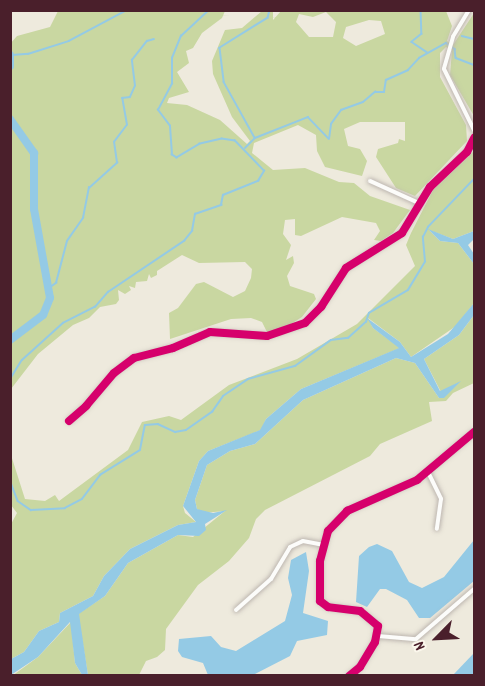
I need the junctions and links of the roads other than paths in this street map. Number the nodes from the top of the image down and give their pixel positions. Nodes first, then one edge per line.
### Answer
1 (469, 10) edge
2 (474, 130) edge
3 (474, 138) edge
4 (370, 181) dead end
5 (421, 204) junction
6 (69, 420) dead end
7 (474, 432) edge
8 (428, 472) junction
9 (437, 530) dead end
10 (322, 545) junction
11 (474, 589) edge
12 (236, 610) dead end
13 (378, 636) junction
14 (349, 675) edge

1 - 2 street
3 - 5 street
4 - 5 street
5 - 6 street
7 - 8 street
8 - 9 street
8 - 10 street
10 - 12 street
10 - 13 street
11 - 13 street
13 - 14 street

